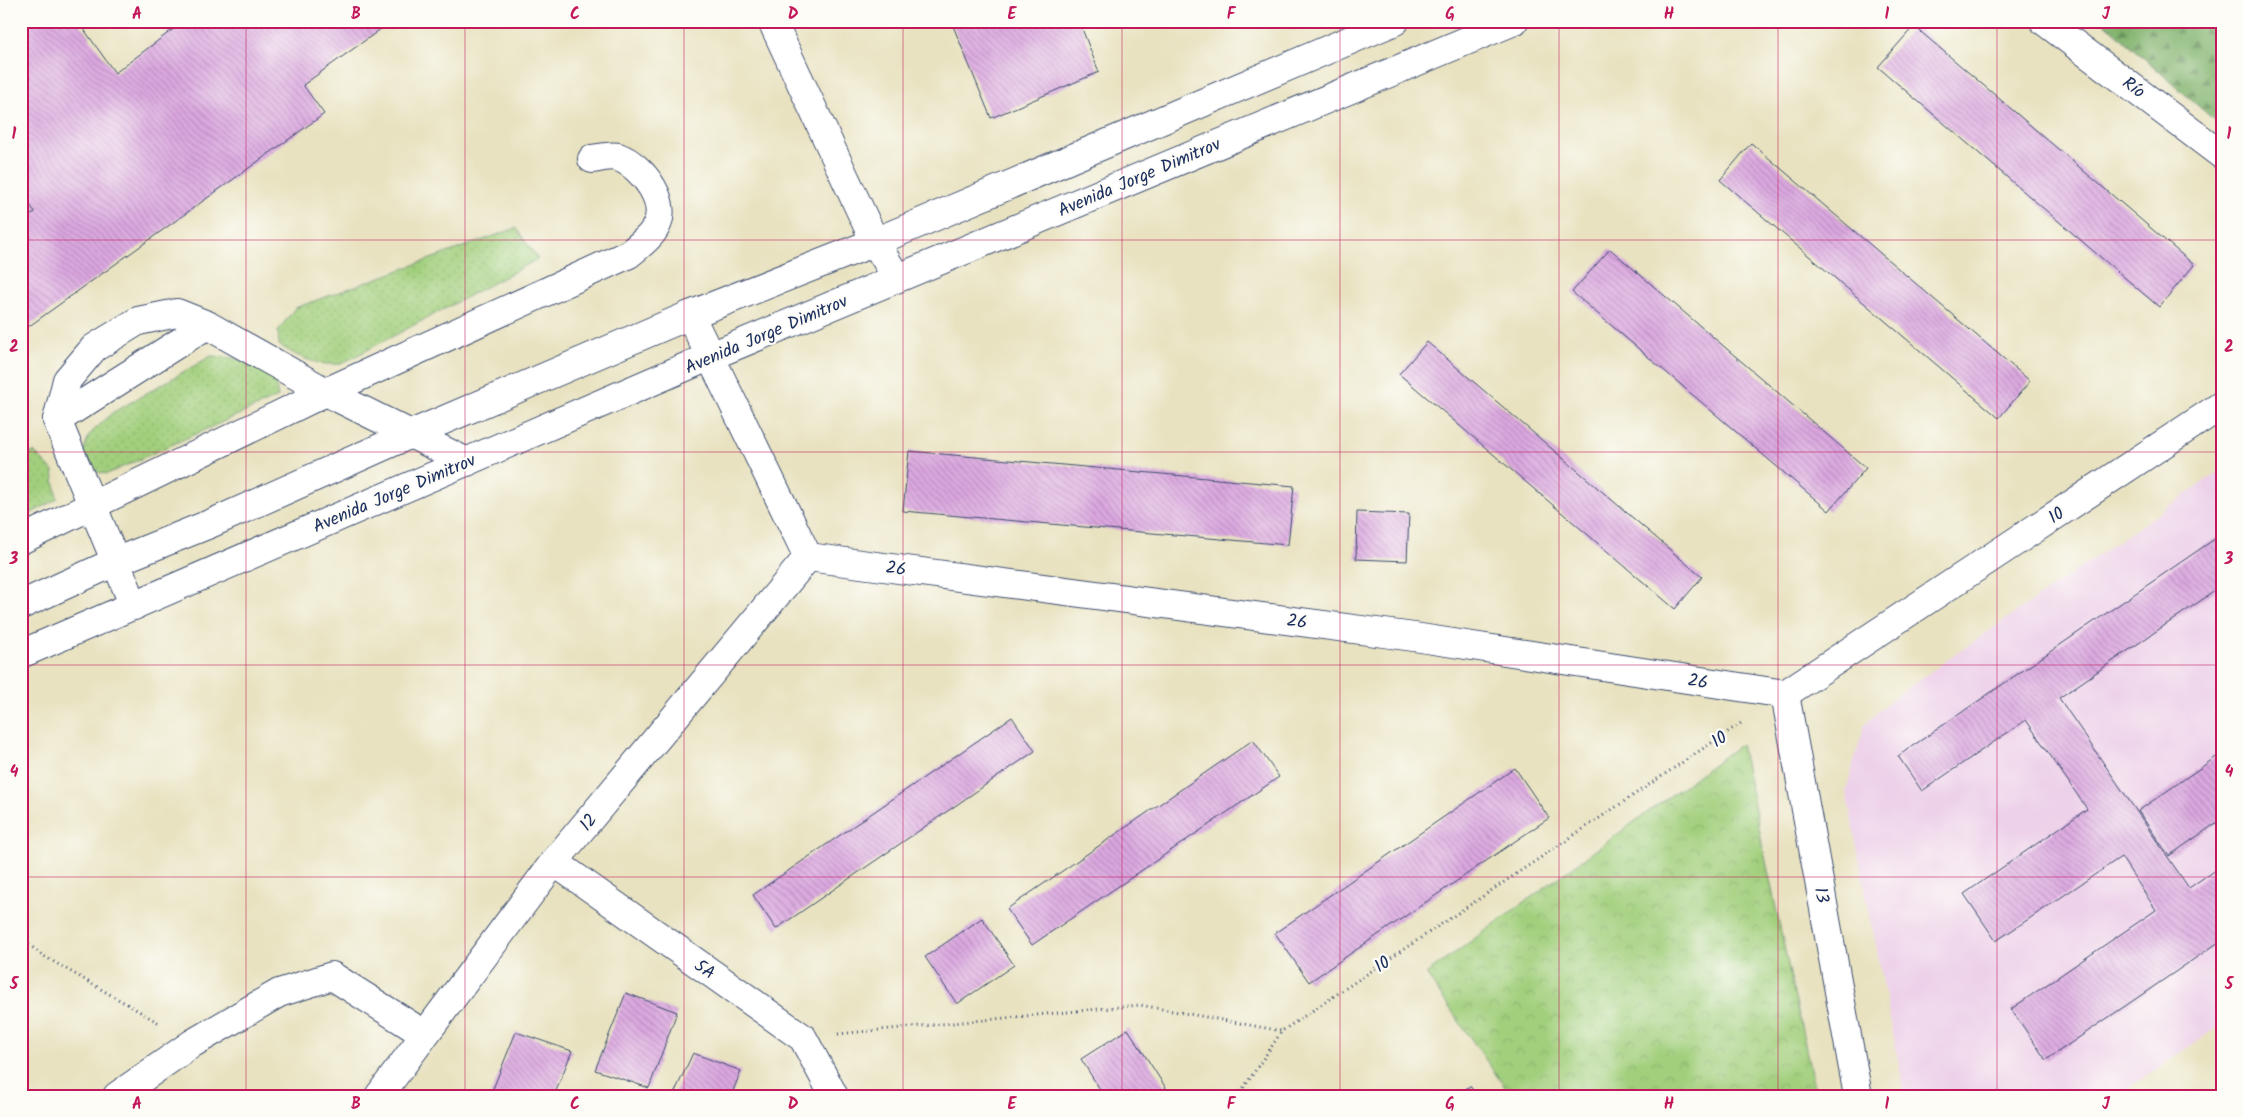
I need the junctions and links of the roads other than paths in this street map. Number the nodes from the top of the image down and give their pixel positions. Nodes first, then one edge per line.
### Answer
1 (772, 21) edge
2 (1395, 21) edge
3 (1514, 21) edge
4 (2044, 21) edge
5 (2222, 155) edge
6 (592, 159) dead end
7 (876, 242) junction
8 (897, 278) junction
9 (690, 315) junction
10 (207, 325) junction
11 (711, 356) junction
12 (326, 392) junction
13 (2222, 405) edge
14 (57, 420) junction
15 (411, 434) junction
16 (467, 462) junction
17 (91, 506) junction
18 (21, 540) edge
19 (808, 557) junction
20 (115, 562) junction
21 (21, 605) edge
22 (134, 606) junction
23 (21, 654) edge
24 (1785, 694) junction
25 (554, 862) junction
26 (424, 1034) junction
27 (832, 1095) edge
28 (117, 1096) edge
29 (379, 1096) edge
30 (1858, 1096) edge

1 - 7 street
2 - 7 street
3 - 8 street, Avenida Jorge Dimitrov
4 - 5 street, Río
6 - 12 street
7 - 8 street
7 - 9 street
8 - 11 street, Avenida Jorge Dimitrov
9 - 11 street
9 - 15 street
10 - 12 street
10 - 14 street
10 - 14 street
11 - 16 street, Avenida Jorge Dimitrov
11 - 19 street
12 - 15 street
12 - 17 street
13 - 24 street, 10
14 - 17 street
15 - 16 street
15 - 20 street
16 - 22 street, Avenida Jorge Dimitrov
17 - 18 street
17 - 20 street
19 - 24 street, 26
19 - 25 street, 12
20 - 21 street
20 - 22 street
22 - 23 street, Avenida Jorge Dimitrov
24 - 30 street, 13
25 - 26 street, 12
25 - 27 street, 5A
26 - 28 street
26 - 29 street, 12

